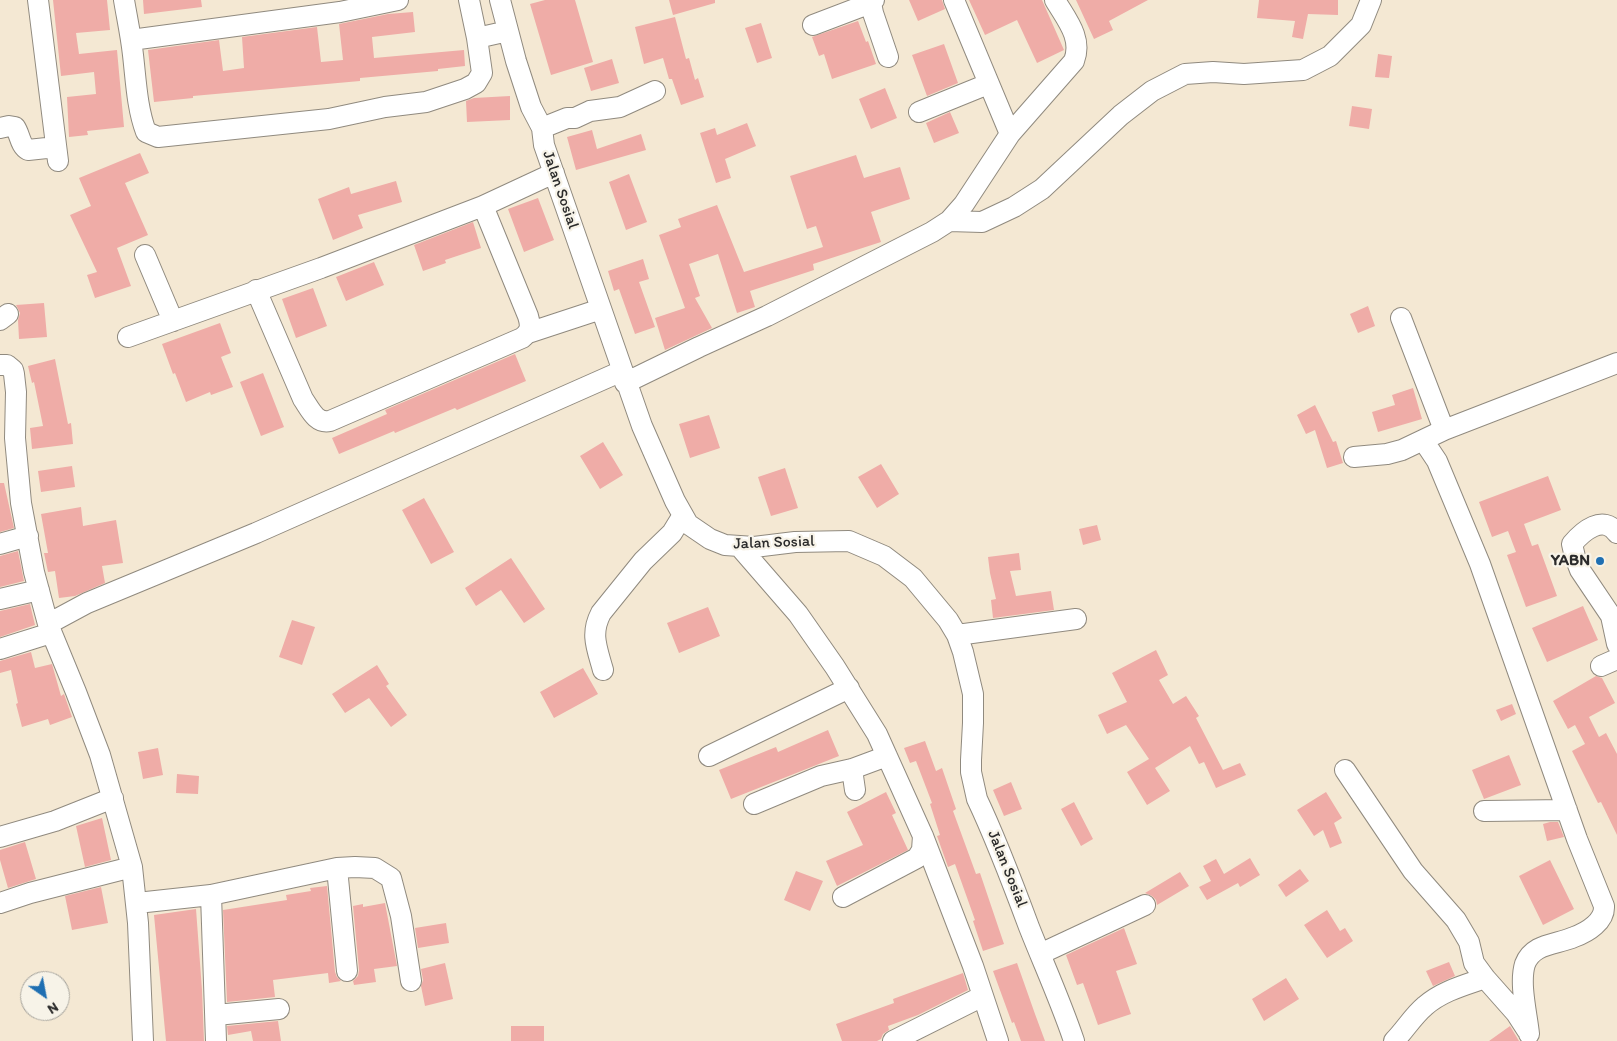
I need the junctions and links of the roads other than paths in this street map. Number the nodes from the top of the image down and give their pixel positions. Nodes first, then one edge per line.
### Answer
1 (38, 0) edge
2 (124, 0) edge
3 (398, 0) edge
4 (468, 0) edge
5 (500, 0) edge
6 (954, 0) edge
7 (1055, 0) edge
8 (1371, 0) edge
9 (873, 2) edge
10 (813, 25) dead end
11 (508, 31) junction
12 (477, 38) junction
13 (131, 40) junction
14 (888, 57) dead end
15 (988, 84) junction
16 (655, 91) dead end
17 (918, 112) dead end
18 (0, 128) edge
19 (542, 128) junction
20 (1010, 134) junction
21 (554, 173) junction
22 (483, 206) junction
23 (949, 221) junction
24 (144, 255) dead end
25 (256, 290) junction
26 (601, 309) junction
27 (1401, 318) dead end
28 (173, 321) junction
29 (528, 333) junction
30 (128, 337) dead end
31 (1617, 363) edge
32 (0, 364) edge
33 (624, 377) junction
34 (1444, 430) junction
35 (1424, 440) junction
36 (1354, 457) dead end
37 (683, 515) junction
38 (1617, 533) edge
39 (28, 536) junction
40 (0, 544) edge
41 (739, 546) junction
42 (39, 590) junction
43 (0, 599) edge
44 (1614, 608) edge
45 (1076, 619) dead end
46 (49, 628) junction
47 (957, 636) junction
48 (1617, 644) edge
49 (0, 649) edge
50 (603, 670) dead end
51 (848, 688) junction
52 (709, 756) dead end
53 (887, 756) junction
54 (852, 769) junction
55 (1345, 770) dead end
56 (854, 790) dead end
57 (113, 798) junction
58 (754, 804) dead end
59 (1567, 810) junction
60 (1484, 811) dead end
61 (0, 836) edge
62 (923, 836) junction
63 (132, 867) junction
64 (337, 868) junction
65 (212, 895) junction
66 (843, 897) dead end
67 (136, 902) junction
68 (0, 903) edge
69 (1145, 905) dead end
70 (1040, 954) junction
71 (347, 971) dead end
72 (1485, 978) junction
73 (411, 981) dead end
74 (983, 996) junction
75 (278, 1009) dead end
76 (216, 1015) junction
77 (1531, 1038) edge
78 (143, 1041) edge
79 (216, 1041) edge
80 (893, 1041) edge
81 (998, 1041) edge
82 (1074, 1041) edge
83 (1394, 1041) edge

1 - 18 street
2 - 13 street
3 - 13 street
4 - 12 street
5 - 11 street, Jalan Sosial
6 - 15 street
7 - 20 street
8 - 23 street
9 - 10 street
9 - 14 street
11 - 12 street
11 - 19 street, Jalan Sosial
12 - 13 street
15 - 17 street
15 - 20 street
16 - 19 street
19 - 21 street, Jalan Sosial
20 - 23 street
21 - 22 street
21 - 26 street, Jalan Sosial
22 - 25 street
22 - 29 street
23 - 33 street
24 - 28 street
25 - 28 street
25 - 29 street
26 - 29 street
26 - 33 street, Jalan Sosial
27 - 34 street
28 - 30 street
31 - 34 street
32 - 39 street
33 - 37 street, Jalan Sosial
33 - 46 street
34 - 35 street
35 - 36 street
35 - 59 street
37 - 41 street, Jalan Sosial
37 - 50 street
38 - 44 street
39 - 40 street
39 - 42 street
41 - 47 street, Jalan Sosial
41 - 51 street
42 - 43 street
42 - 46 street
44 - 48 street
45 - 47 street
46 - 49 street
46 - 57 street
47 - 70 street, Jalan Sosial
51 - 52 street
51 - 53 street
53 - 54 street
53 - 62 street
54 - 56 street
54 - 58 street
55 - 72 street
57 - 61 street
57 - 63 street
59 - 60 street
59 - 77 street
62 - 66 street
62 - 74 street
63 - 67 street
63 - 68 street
64 - 65 street
64 - 71 street
64 - 73 street
65 - 67 street
65 - 76 street
67 - 78 street
69 - 70 street
70 - 82 street, Jalan Sosial
72 - 77 street
72 - 83 street
74 - 80 street
74 - 81 street
75 - 76 street
76 - 79 street

